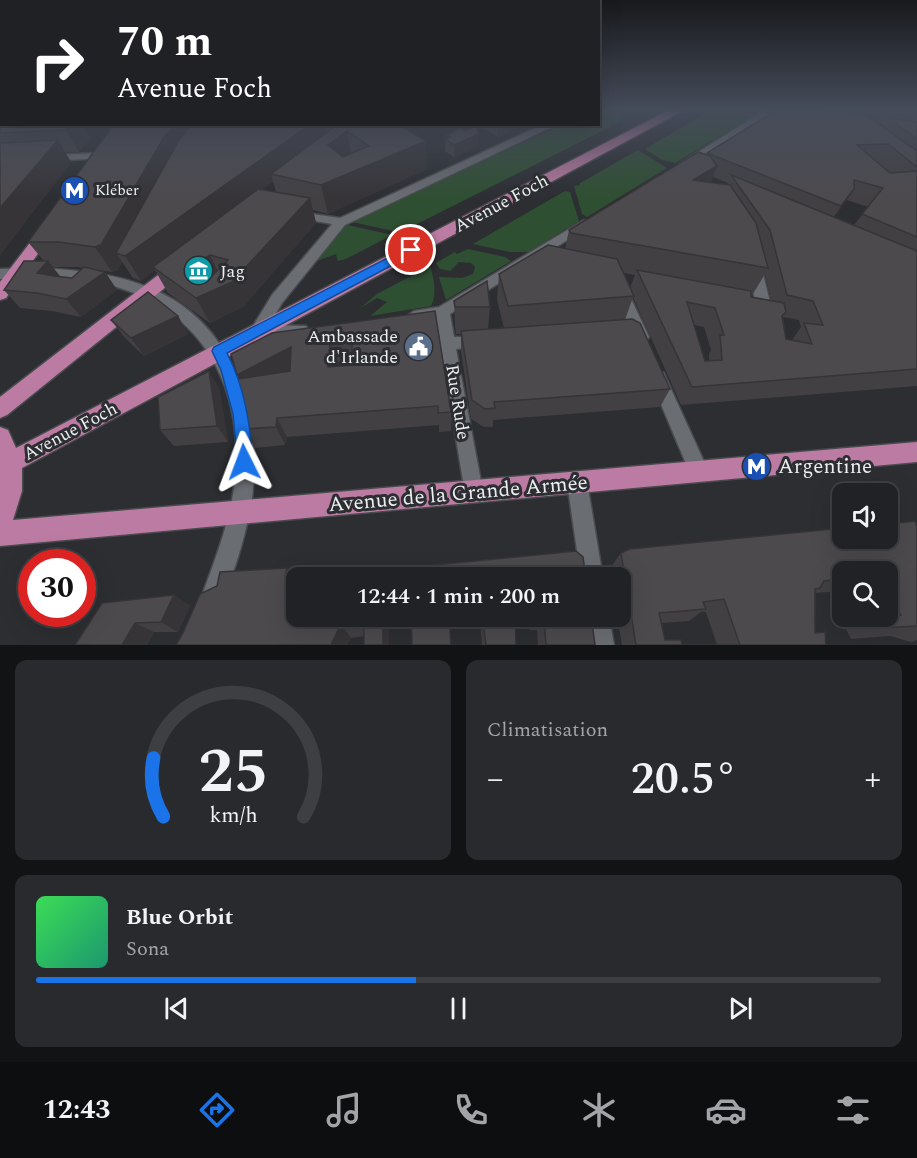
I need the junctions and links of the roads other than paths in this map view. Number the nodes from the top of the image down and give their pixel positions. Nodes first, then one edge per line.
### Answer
1 (520, 139) edge
2 (623, 139) edge
3 (725, 139) edge
4 (112, 140) edge
5 (101, 156) junction
6 (37, 159) edge
7 (89, 173) edge
8 (695, 176) edge
9 (281, 210) edge
10 (56, 218) edge
11 (593, 219) edge
12 (341, 222) junction
13 (750, 250) edge
14 (197, 253) edge
15 (526, 261) junction
16 (545, 264) edge
17 (7, 274) edge
18 (618, 279) edge
19 (148, 292) junction
20 (0, 294) edge
21 (733, 302) edge
22 (442, 312) junction
23 (399, 318) edge
24 (320, 328) edge
25 (638, 330) junction
26 (258, 331) junction
27 (616, 331) edge
28 (493, 340) edge
29 (449, 344) junction
30 (219, 351) junction
31 (0, 409) edge
32 (0, 437) edge
33 (917, 452) edge
34 (9, 463) junction
35 (699, 472) junction
36 (578, 482) junction
37 (473, 492) junction
38 (239, 512) junction
39 (0, 523) edge
40 (0, 534) edge
41 (590, 567) edge
42 (200, 627) edge
43 (600, 627) edge
44 (602, 645) edge

1 - 12 street
2 - 26 main road, Avenue Foch
3 - 8 street
4 - 5 main road
5 - 6 street
5 - 7 main road
9 - 12 street
10 - 17 main road
11 - 15 street
12 - 26 street
13 - 21 street
14 - 19 main road
15 - 16 street
15 - 22 street
17 - 19 street
17 - 20 main road
18 - 25 street
19 - 30 street
19 - 31 main road
22 - 23 street
22 - 29 street, Rue Rude
24 - 26 street, Avenue Foch
25 - 27 street
25 - 35 street
26 - 30 main road, Avenue Foch
28 - 29 street
29 - 37 street, Rue Rude
30 - 34 main road, Avenue Foch
30 - 38 street
32 - 34 main road
33 - 35 main road, Avenue de la Grande Armée
34 - 39 main road
35 - 36 main road, Avenue de la Grande Armée
36 - 37 main road, Avenue de la Grande Armée
36 - 41 street
37 - 38 main road, Avenue de la Grande Armée
38 - 40 main road, Avenue de la Grande Armée
38 - 42 street
43 - 44 street

